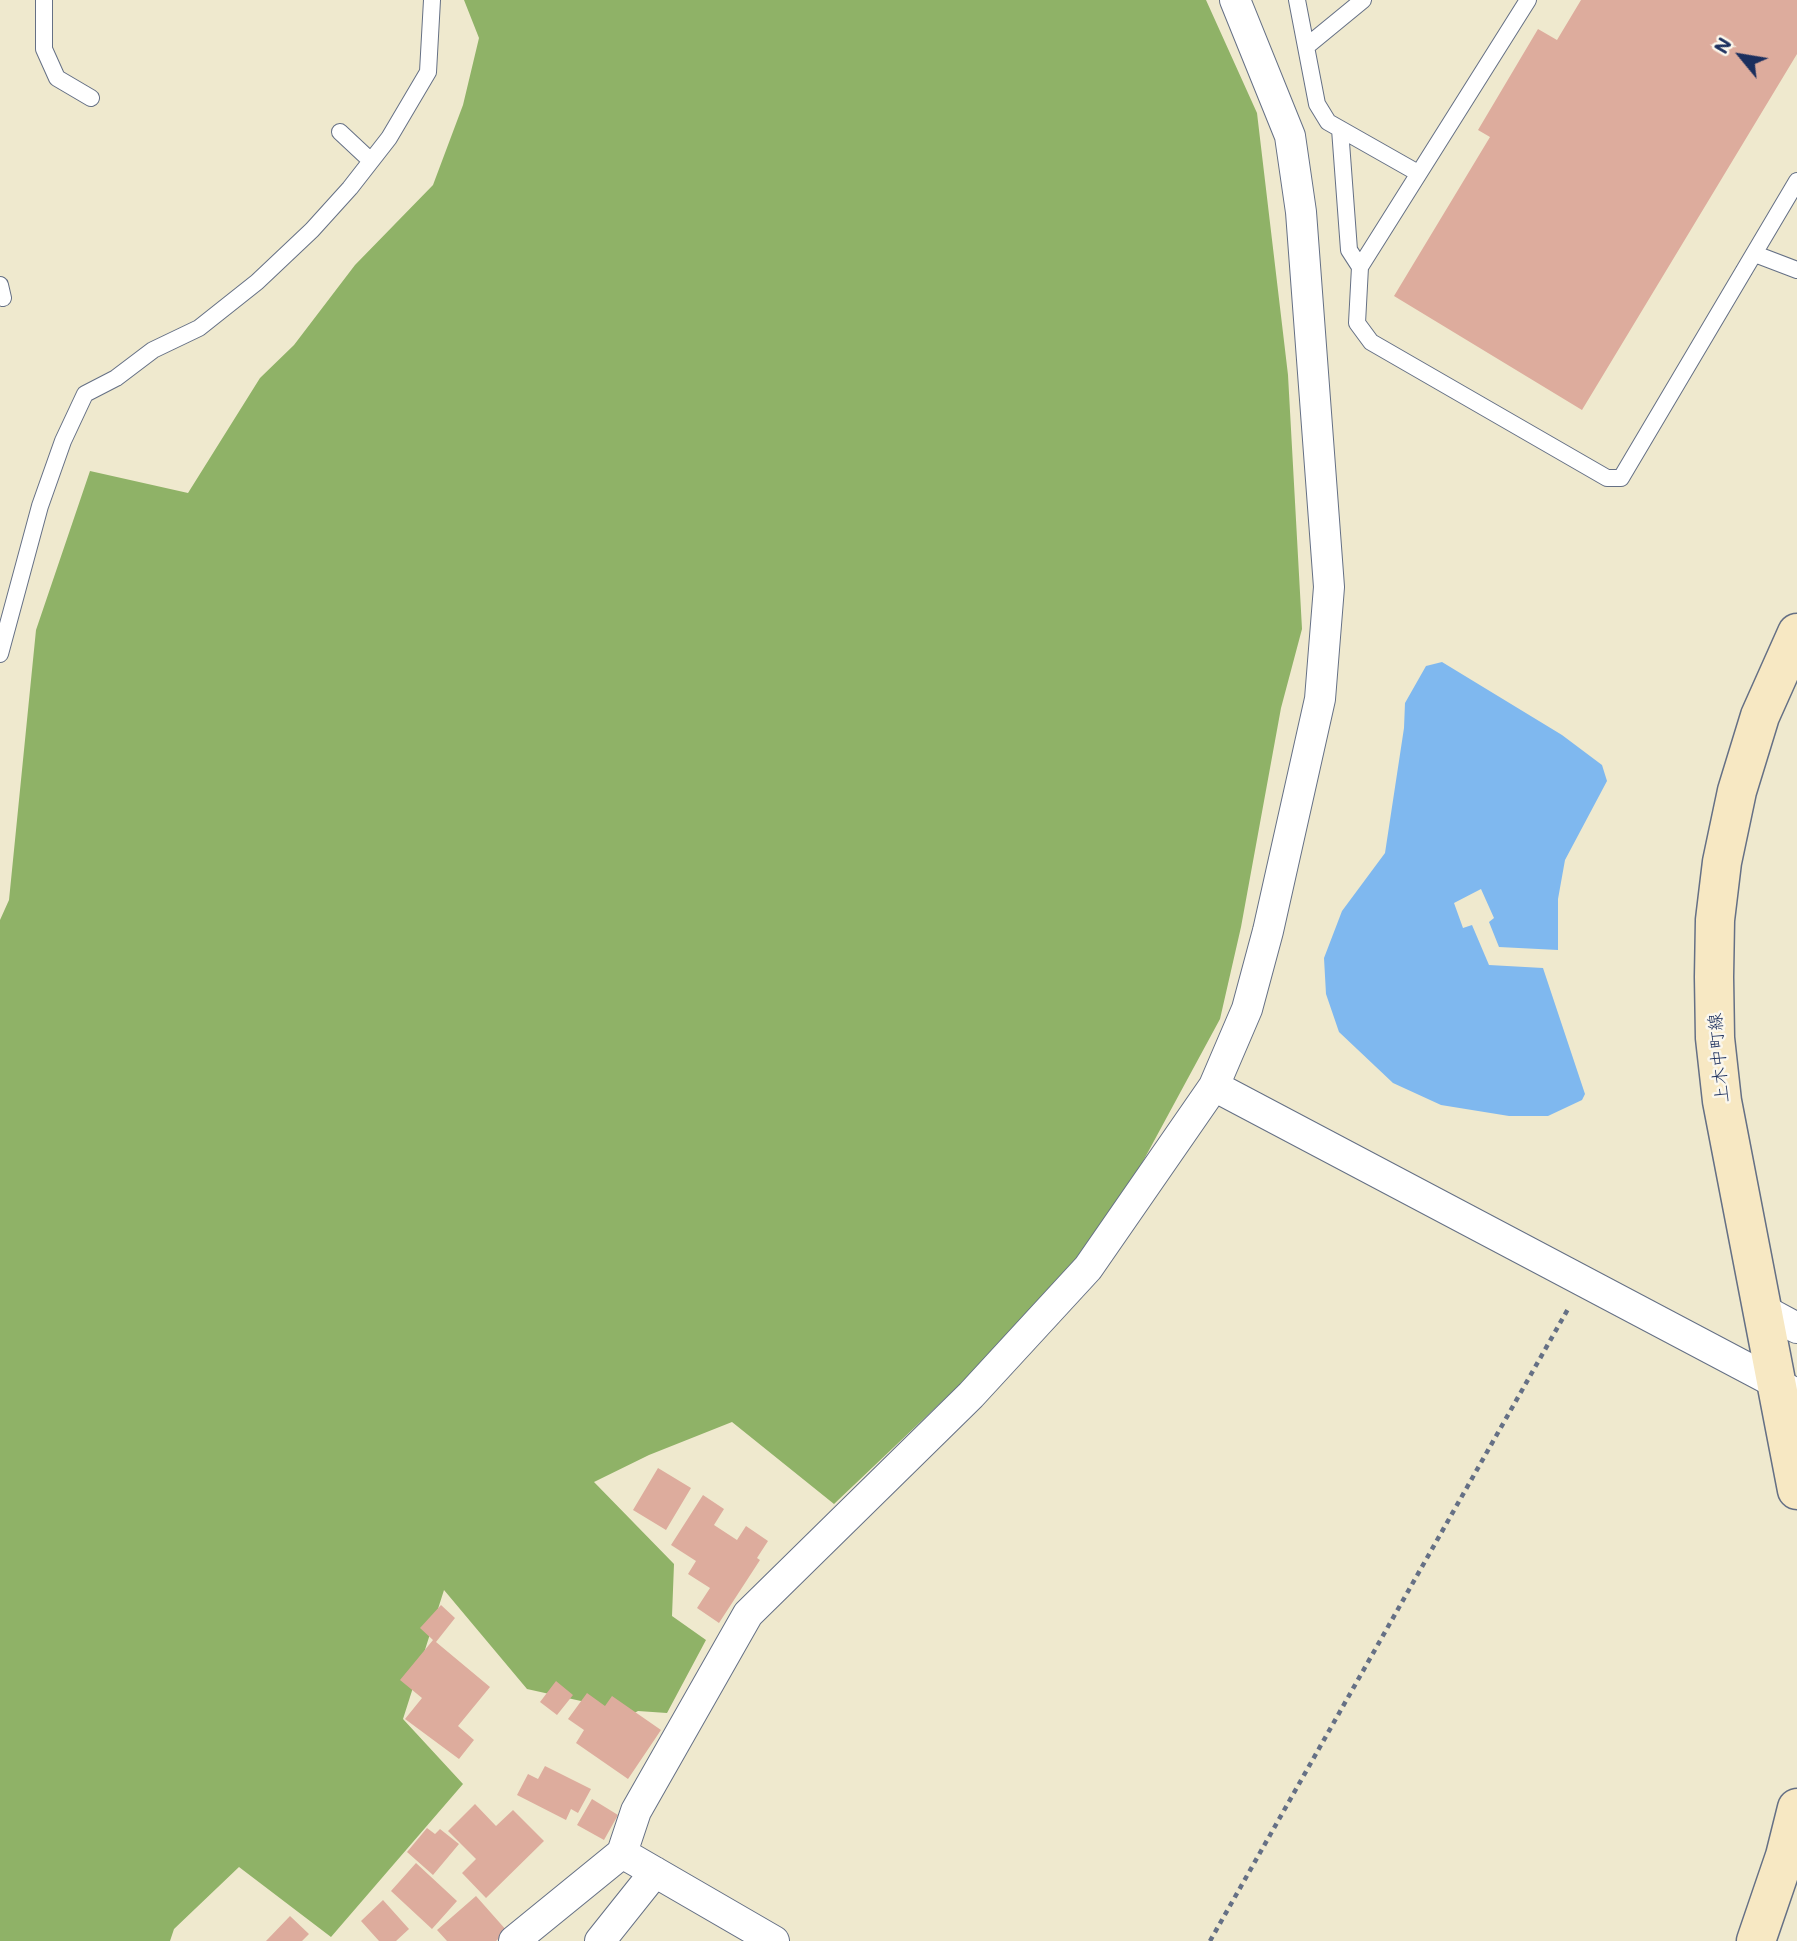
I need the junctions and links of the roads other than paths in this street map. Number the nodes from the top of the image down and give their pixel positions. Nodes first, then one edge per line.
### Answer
1 (44, 0) edge
2 (432, 0) edge
3 (1235, 0) edge
4 (1297, 0) edge
5 (1363, 0) edge
6 (1528, 0) edge
7 (1307, 46) junction
8 (91, 98) dead end
9 (1340, 129) junction
10 (340, 132) dead end
11 (371, 161) junction
12 (1418, 173) junction
13 (1797, 181) edge
14 (1755, 254) junction
15 (1360, 267) junction
16 (1797, 270) edge
17 (1797, 633) edge
18 (0, 654) edge
19 (1214, 1086) junction
20 (1760, 1308) junction
21 (1797, 1328) edge
22 (1788, 1389) edge
23 (1797, 1490) edge
24 (1797, 1808) edge
25 (622, 1853) junction
26 (655, 1872) junction
27 (514, 1941) edge
28 (600, 1941) edge
29 (774, 1941) edge
30 (1756, 1941) edge

1 - 8 lane
2 - 11 lane
3 - 19 street
4 - 7 lane
5 - 7 lane
6 - 12 lane
7 - 9 lane
9 - 12 lane
9 - 15 lane
10 - 11 lane
11 - 18 lane
12 - 15 lane
13 - 14 lane
14 - 15 lane
14 - 16 lane
17 - 20 main road, 上木中町線
19 - 22 street
19 - 25 street
20 - 21 street
20 - 22 main road, 上木中町線
22 - 23 main road, 上木中町線
24 - 30 main road
25 - 26 street
25 - 27 street
26 - 28 street
26 - 29 street

